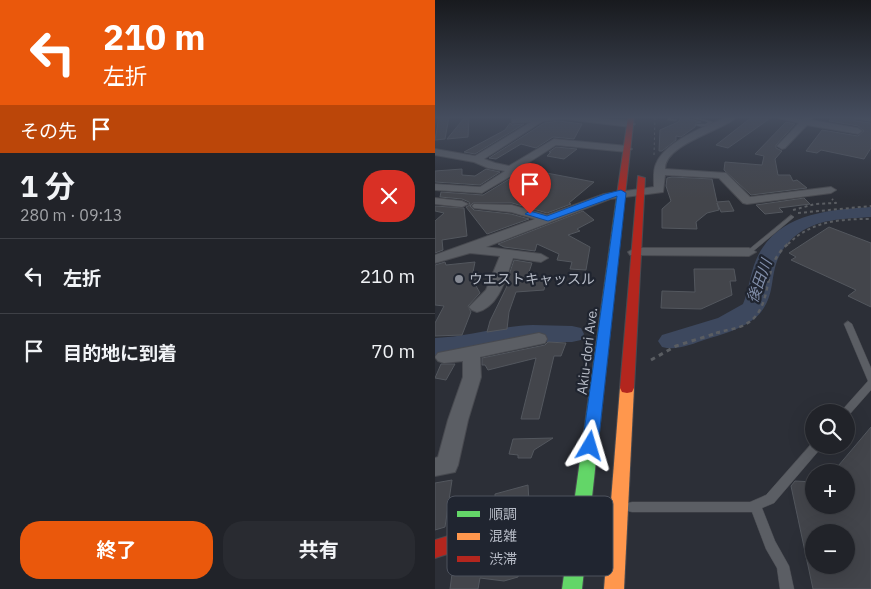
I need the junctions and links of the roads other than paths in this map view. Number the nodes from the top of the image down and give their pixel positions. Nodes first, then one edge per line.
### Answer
1 (500, 144) edge
2 (550, 144) edge
3 (580, 144) edge
4 (628, 144) edge
5 (680, 144) edge
6 (627, 149) junction
7 (435, 152) edge
8 (477, 158) junction
9 (642, 167) dead end
10 (512, 169) junction
11 (529, 172) dead end
12 (660, 172) junction
13 (771, 185) dead end
14 (435, 187) edge
15 (827, 191) road end
16 (640, 192) junction
17 (621, 193) junction
18 (783, 196) junction
19 (435, 201) edge
20 (462, 204) dead end
21 (479, 206) dead end
22 (790, 218) road end
23 (548, 219) junction
24 (468, 249) junction
25 (635, 252) junction
26 (749, 252) joint
27 (508, 253) junction
28 (541, 258) dead end
29 (435, 259) edge
30 (477, 307) dead end
31 (848, 324) dead end
32 (539, 339) dead end
33 (471, 354) junction
34 (444, 357) dead end
35 (871, 379) edge
36 (871, 384) edge
37 (853, 404) edge
38 (809, 454) edge
39 (435, 467) edge
40 (584, 496) edge
41 (612, 496) edge
42 (755, 505) junction
43 (613, 507) edge
44 (447, 545) edge
45 (435, 549) edge
46 (613, 562) edge
47 (574, 576) edge
48 (572, 589) edge
49 (614, 589) edge
50 (787, 589) edge

1 - 8 street
2 - 10 street
3 - 6 street
4 - 6 main road, Akiu-dori Ave.
5 - 12 street
6 - 17 main road, Akiu-dori Ave.
7 - 8 street
8 - 10 street
9 - 16 main road
10 - 11 street
10 - 14 street
12 - 16 street
12 - 18 street
13 - 18 street
15 - 18 street
16 - 17 street
16 - 25 main road
17 - 23 street
17 - 40 main road, Akiu-dori Ave.
19 - 20 street
21 - 23 street
22 - 26 lane
23 - 24 street
24 - 27 street
24 - 29 street
25 - 26 street
25 - 41 main road
27 - 28 street
27 - 30 street
31 - 35 lane
32 - 33 street
33 - 34 street
33 - 39 street
36 - 37 lane
38 - 42 lane
42 - 43 lane
42 - 50 lane
44 - 45 main road
46 - 49 main road
47 - 48 main road, Akiu-dori Ave.

